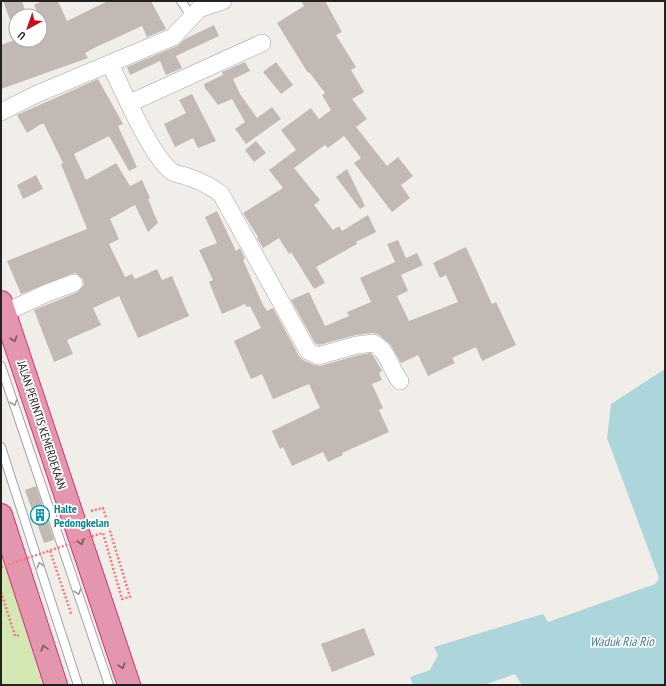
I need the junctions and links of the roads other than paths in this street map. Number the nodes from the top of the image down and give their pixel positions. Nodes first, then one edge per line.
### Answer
1 (181, 1) edge
2 (223, 1) edge
3 (191, 16) junction
4 (262, 43) dead end
5 (110, 64) junction
6 (130, 103) junction
7 (1, 112) edge
8 (74, 283) dead end
9 (3, 308) edge
10 (1, 366) edge
11 (400, 381) dead end
12 (1, 447) edge
13 (1, 515) edge
14 (56, 685) edge
15 (78, 685) edge
16 (109, 685) edge
17 (129, 685) edge

1 - 3 lane
2 - 3 street
3 - 5 street
4 - 6 street
5 - 6 street
5 - 7 street
6 - 11 street
8 - 9 street
9 -> 17 highway, JALAN PERINTIS KEMERDEKAAN
10 -> 16 lane
15 -> 12 lane
14 -> 13 highway

